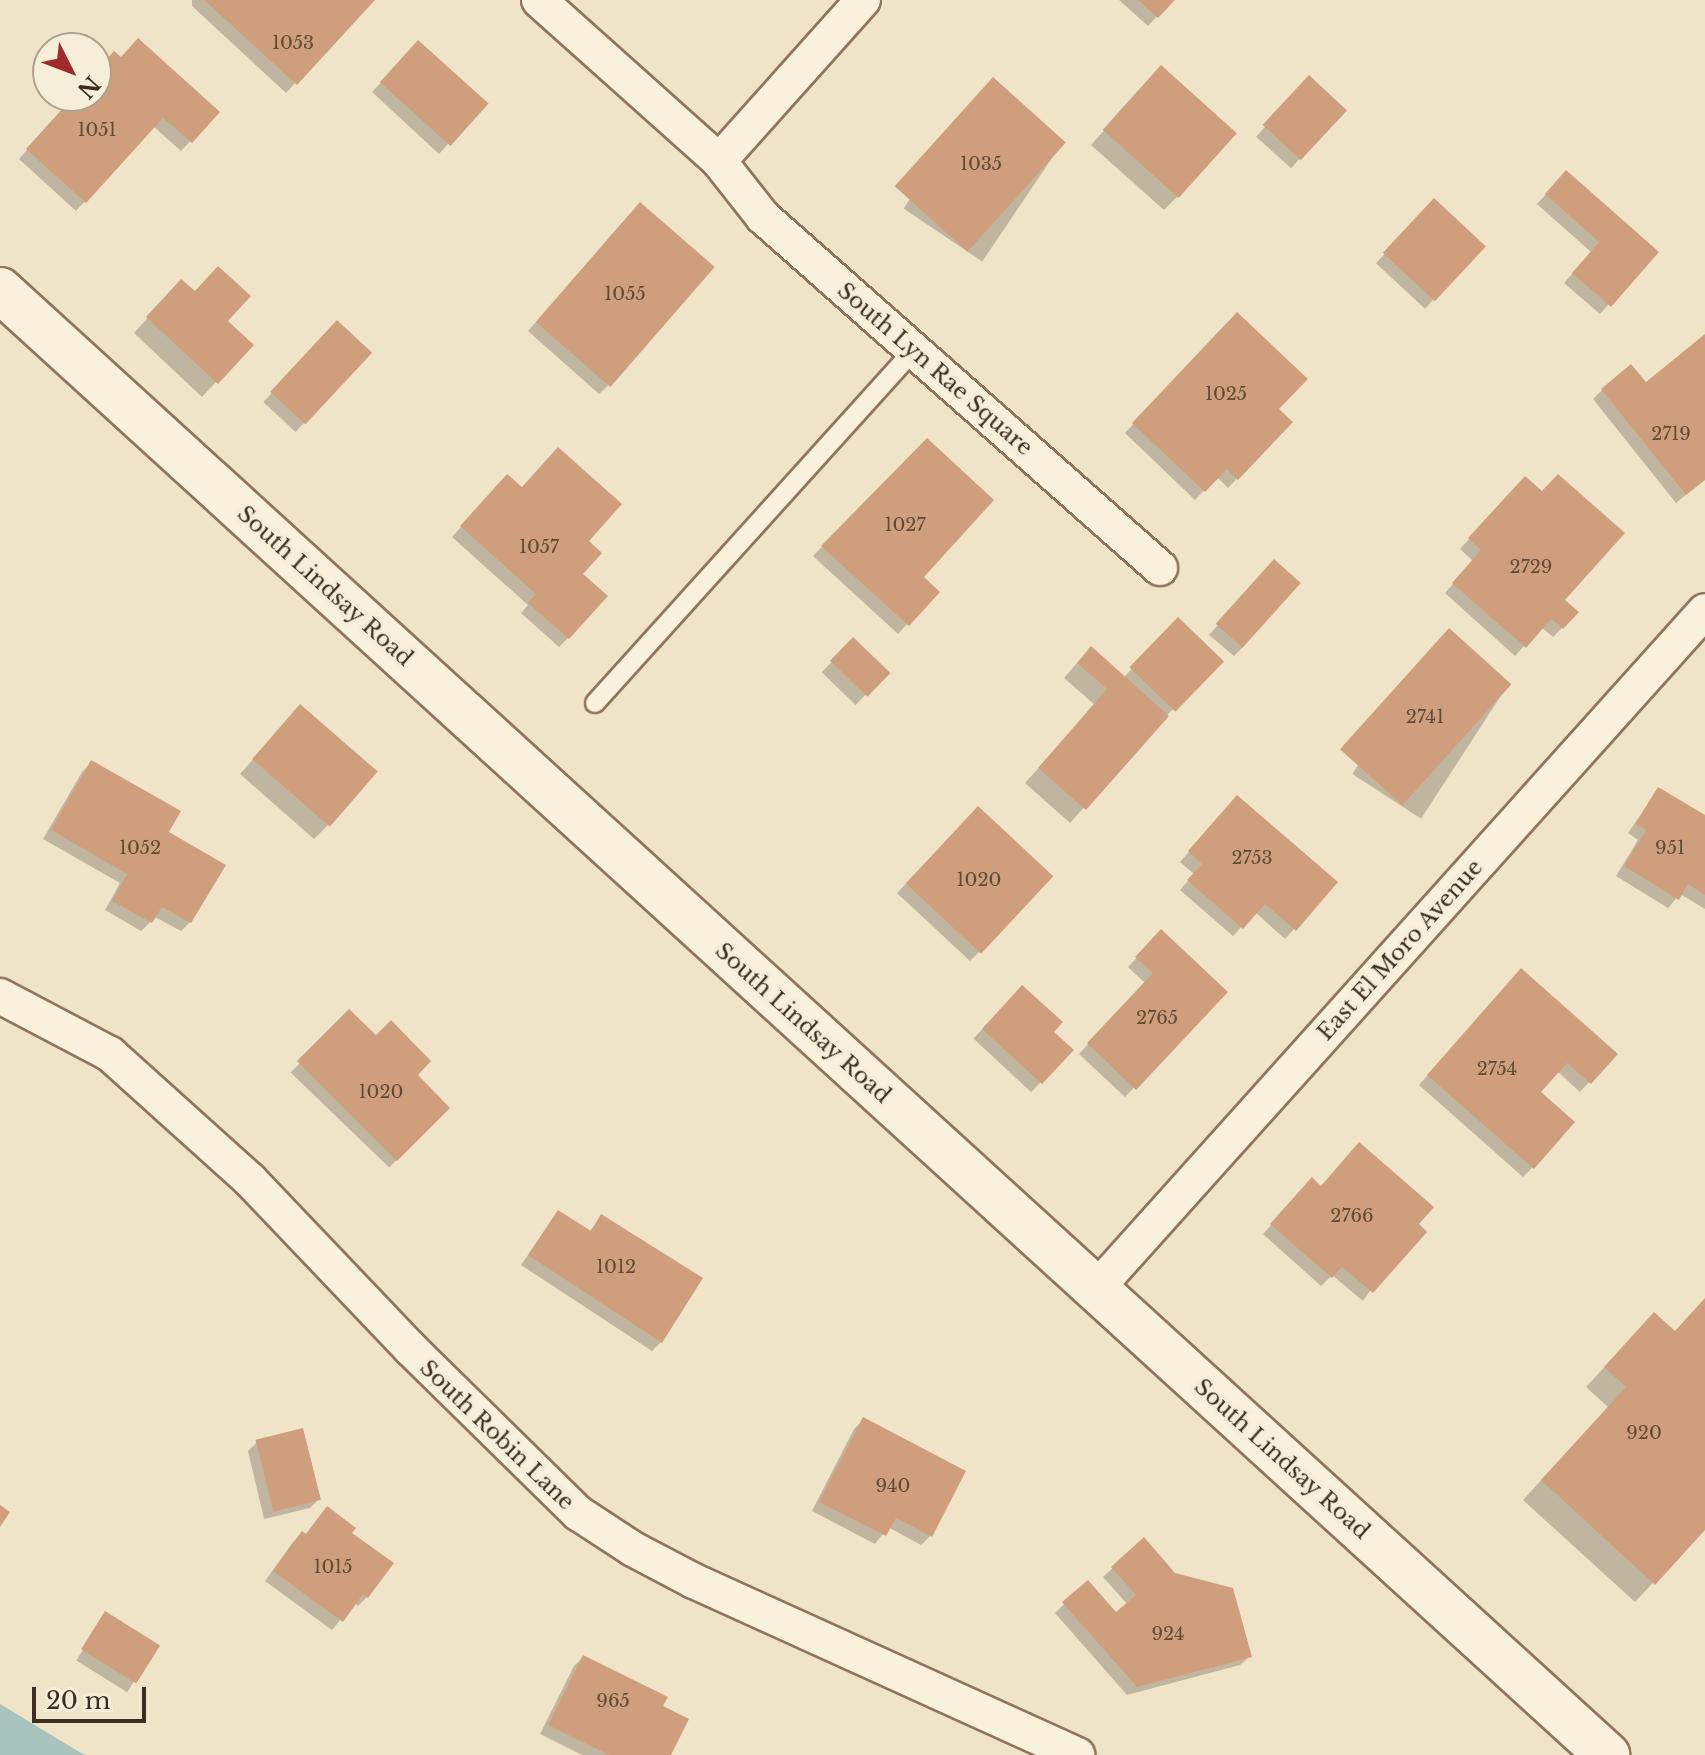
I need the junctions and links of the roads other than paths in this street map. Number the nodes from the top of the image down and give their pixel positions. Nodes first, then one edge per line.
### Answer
1 (539, 0) edge
2 (863, 0) edge
3 (719, 161) junction
4 (0, 290) edge
5 (914, 350) junction
6 (1160, 568) dead end
7 (1700, 625) edge
8 (595, 703) dead end
9 (0, 996) edge
10 (1096, 1289) junction
11 (1586, 1748) edge
12 (1077, 1755) edge

1 - 3 street, South Lyn Rae Square
2 - 3 street
3 - 5 street, South Lyn Rae Square
4 - 10 main road, South Lindsay Road
5 - 6 street, South Lyn Rae Square
5 - 8 lane
7 - 10 street, East El Moro Avenue
9 - 12 street, South Robin Lane
10 - 11 main road, South Lindsay Road

